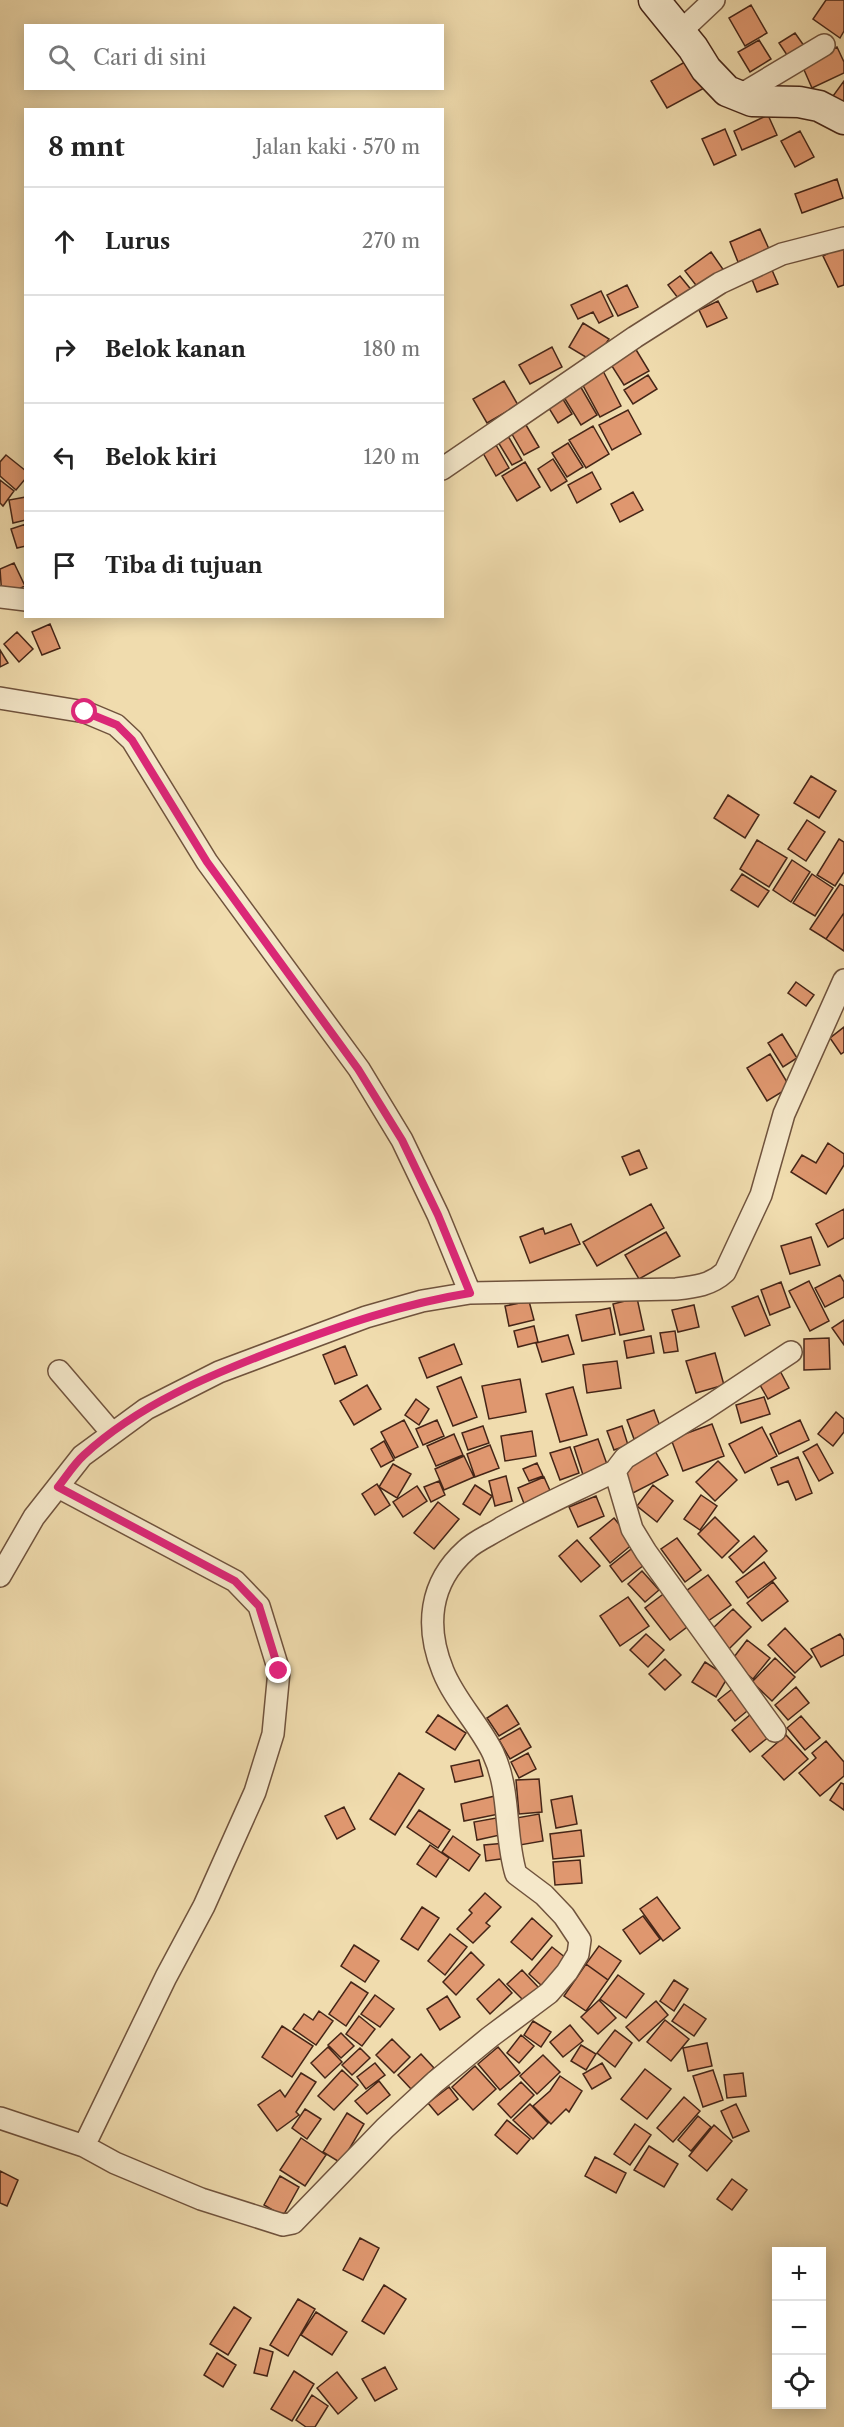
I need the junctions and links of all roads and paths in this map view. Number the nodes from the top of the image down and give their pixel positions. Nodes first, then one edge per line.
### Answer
1 (654, 0) edge
2 (714, 0) edge
3 (680, 32) junction
4 (824, 45) dead end
5 (737, 97) junction
6 (844, 119) edge
7 (844, 238) edge
8 (444, 468) edge
9 (0, 597) edge
10 (24, 600) edge
11 (0, 698) edge
12 (844, 980) edge
13 (470, 1293) junction
14 (791, 1352) dead end
15 (59, 1371) dead end
16 (112, 1433) junction
17 (615, 1471) junction
18 (58, 1487) junction
19 (0, 1576) edge
20 (775, 1731) dead end
21 (0, 2118) edge
22 (84, 2146) junction

1 - 3 main road
2 - 3 street
3 - 5 main road
4 - 5 street
5 - 6 main road
7 - 8 street
9 - 10 street
11 - 13 street
12 - 13 street
13 - 16 street
14 - 17 street
15 - 16 street
16 - 18 street
17 - 20 street
17 - 22 street
18 - 19 street
18 - 22 street
21 - 22 street

